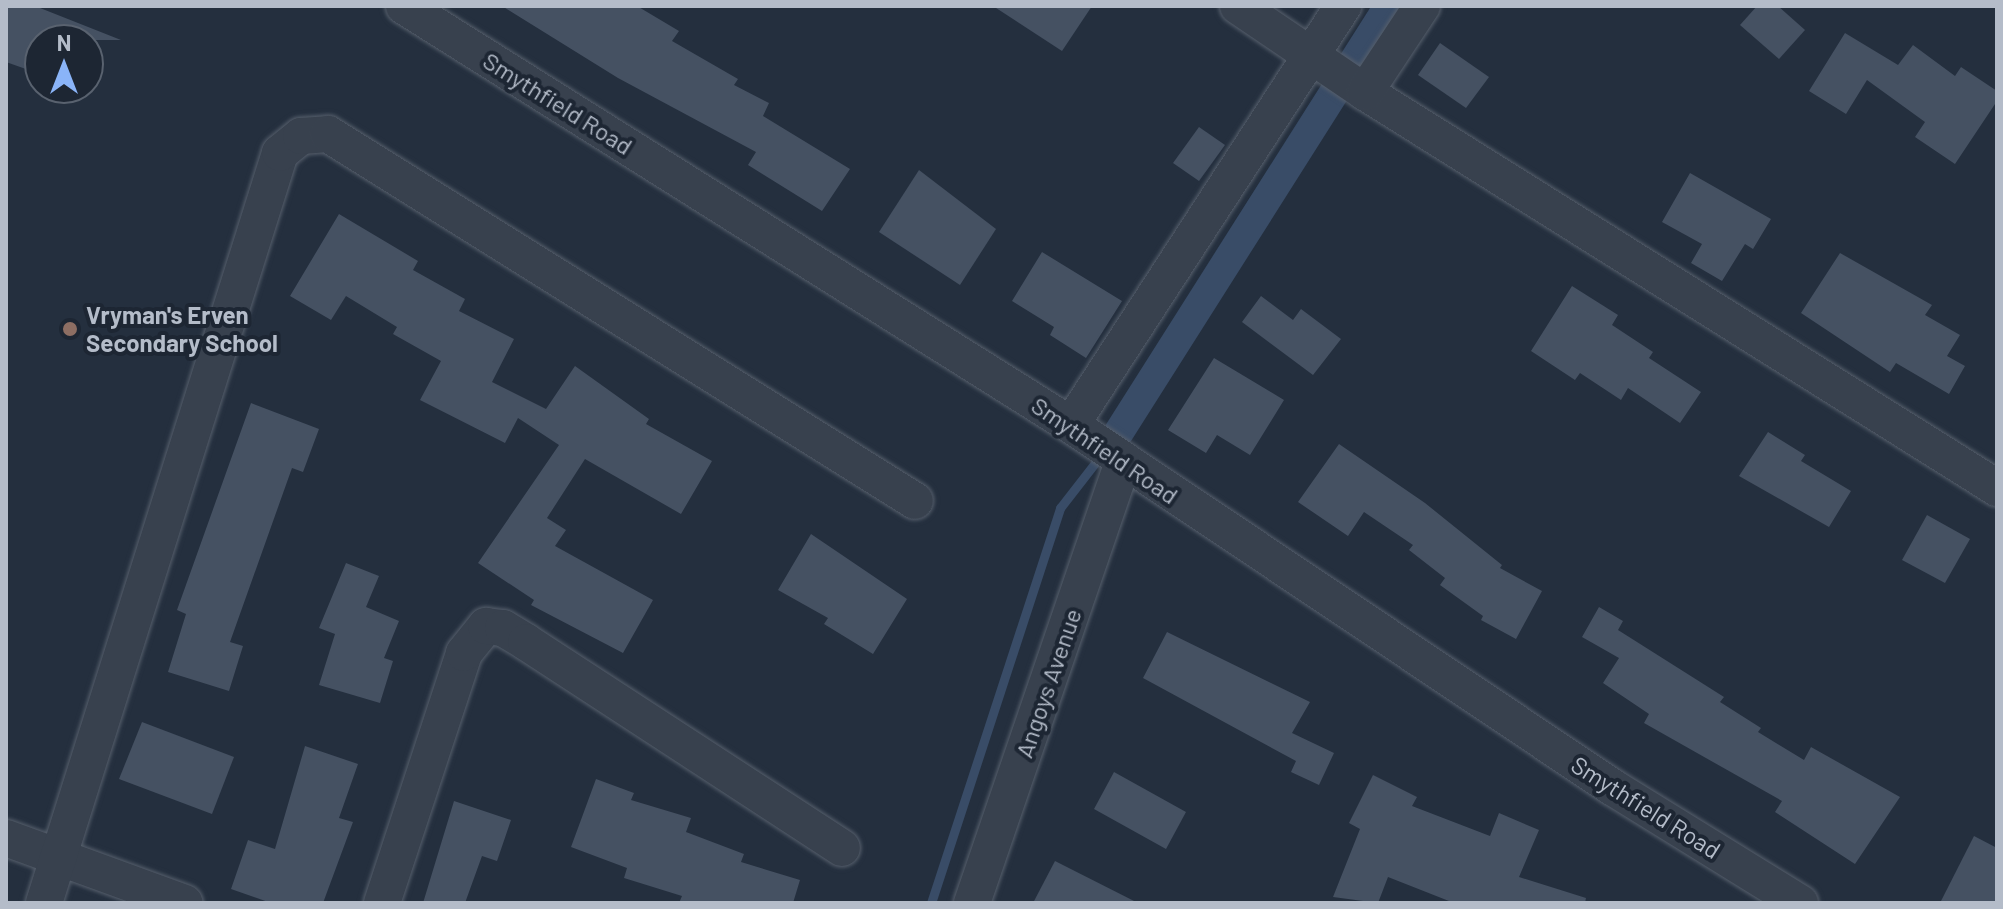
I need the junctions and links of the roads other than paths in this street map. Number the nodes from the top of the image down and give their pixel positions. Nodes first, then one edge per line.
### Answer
1 (404, 6) edge
2 (1238, 6) edge
3 (1343, 6) edge
4 (1422, 6) edge
5 (1312, 54) junction
6 (1365, 92) junction
7 (1071, 425) junction
8 (1123, 462) junction
9 (1997, 488) edge
10 (915, 501) dead end
11 (6, 838) edge
12 (842, 848) dead end
13 (60, 859) junction
14 (44, 903) edge
15 (185, 903) edge
16 (382, 903) edge
17 (972, 903) edge
18 (1800, 903) edge

1 - 7 street, Smythfield Road
2 - 5 street
3 - 5 street
4 - 6 street
5 - 6 street
5 - 7 street
6 - 9 street
7 - 8 street, Smythfield Road
8 - 17 street, Angoys Avenue
8 - 18 street, Smythfield Road
10 - 13 street
11 - 13 street
12 - 16 street
13 - 14 street
13 - 15 street

